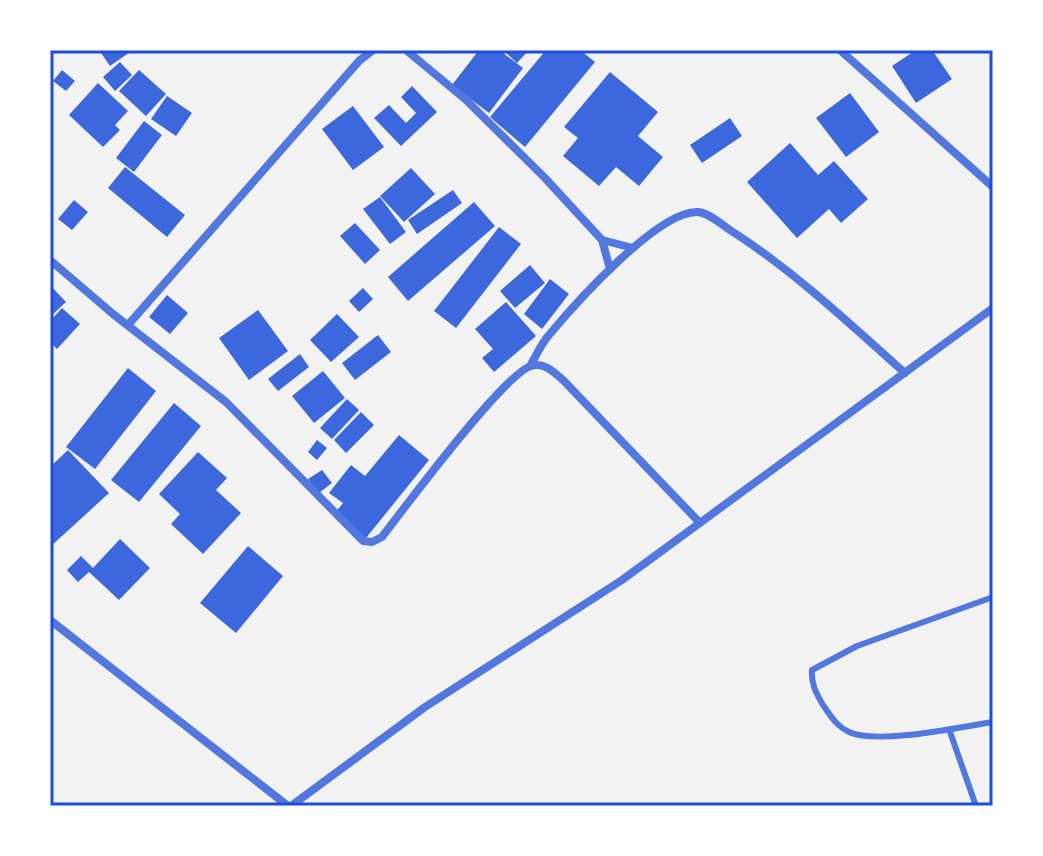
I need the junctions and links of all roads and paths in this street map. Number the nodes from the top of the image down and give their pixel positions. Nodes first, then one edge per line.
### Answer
1 (373, 50) edge
2 (406, 50) edge
3 (840, 50) edge
4 (993, 187) edge
5 (602, 240) junction
6 (633, 248) junction
7 (50, 260) edge
8 (610, 269) junction
9 (993, 308) edge
10 (128, 325) junction
11 (530, 366) junction
12 (905, 373) junction
13 (700, 523) junction
14 (993, 597) edge
15 (50, 620) edge
16 (993, 722) edge
17 (949, 729) junction
18 (289, 806) edge
19 (976, 806) edge

1 - 10 street
2 - 5 street
3 - 4 street
5 - 6 street
5 - 8 street
6 - 8 street
6 - 12 street
7 - 10 street
8 - 11 street
9 - 12 street
10 - 11 street
11 - 13 street
12 - 13 street
13 - 18 street
14 - 17 lane
15 - 18 street
16 - 17 lane
17 - 19 lane

